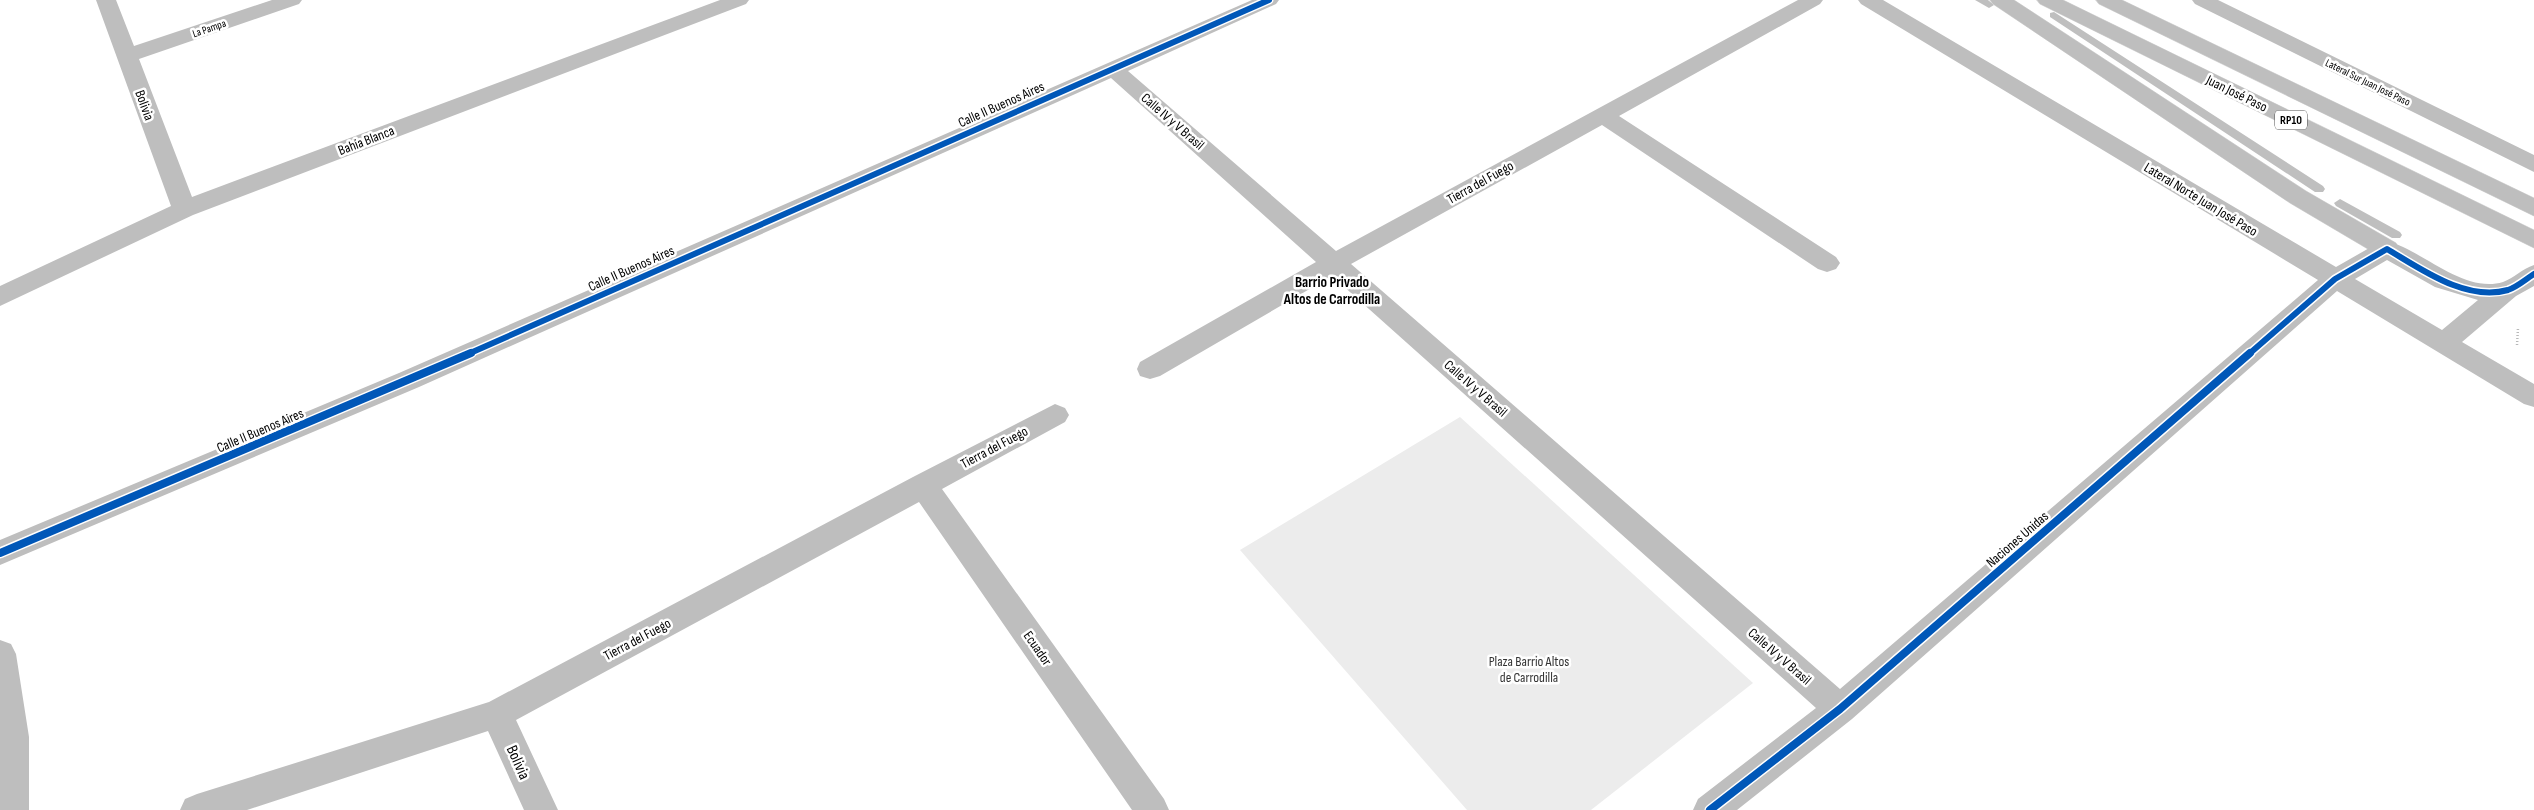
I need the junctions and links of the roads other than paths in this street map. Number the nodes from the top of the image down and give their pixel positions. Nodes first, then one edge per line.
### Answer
1 (106, 0) edge
2 (292, 0) edge
3 (739, 0) edge
4 (1269, 0) edge
5 (1813, 0) edge
6 (1868, 0) edge
7 (2000, 0) edge
8 (2047, 0) edge
9 (2106, 0) edge
10 (2202, 0) edge
11 (127, 56) junction
12 (1112, 68) junction
13 (1602, 115) junction
14 (2534, 164) edge
15 (2534, 208) edge
16 (184, 209) junction
17 (2534, 240) edge
18 (2387, 249) junction
19 (1334, 263) junction
20 (1827, 263) dead end
21 (2534, 274) edge
22 (2335, 279) junction
23 (2507, 290) junction
24 (0, 297) edge
25 (2443, 342) junction
26 (1150, 369) dead end
27 (2524, 391) edge
28 (1055, 415) dead end
29 (923, 485) junction
30 (0, 554) edge
31 (0, 654) edge
32 (1840, 709) junction
33 (497, 714) junction
34 (12, 810) edge
35 (197, 810) edge
36 (541, 810) edge
37 (1152, 810) edge
38 (1710, 810) edge

1 - 11 main road, Bolivia
2 - 11 main road, La Pampa
3 - 16 main road, Bahía Blanca
4 - 12 main road, Calle II Buenos Aires
5 - 13 main road, Tierra del Fuego
6 - 22 main road, Lateral Norte Juan José Paso
7 - 18 main road
8 - 17 main road, Juan José Paso / RP10
9 - 15 main road, Juan José Paso / RP10
10 - 14 main road, Lateral Sur Juan José Paso
11 - 16 main road, Bolivia
12 - 19 main road, Calle IV y V Brasil
12 - 30 main road, Calle II Buenos Aires
13 - 19 main road, Tierra del Fuego
13 - 20 main road
16 - 24 main road, Bahía Blanca
18 - 22 main road, Naciones Unidas
18 - 23 main road
19 - 26 main road, Tierra del Fuego
19 - 32 main road, Calle IV y V Brasil
21 - 23 main road
22 - 25 main road, Lateral Norte Juan José Paso
22 - 32 main road, Naciones Unidas
23 - 25 main road
25 - 27 main road, Lateral Norte Juan José Paso
28 - 29 main road, Tierra del Fuego
29 - 33 main road, Tierra del Fuego
29 - 37 main road, Ecuador
31 - 34 main road
32 - 38 main road, Naciones Unidas
33 - 35 main road, Tierra del Fuego
33 - 36 main road, Bolivia

